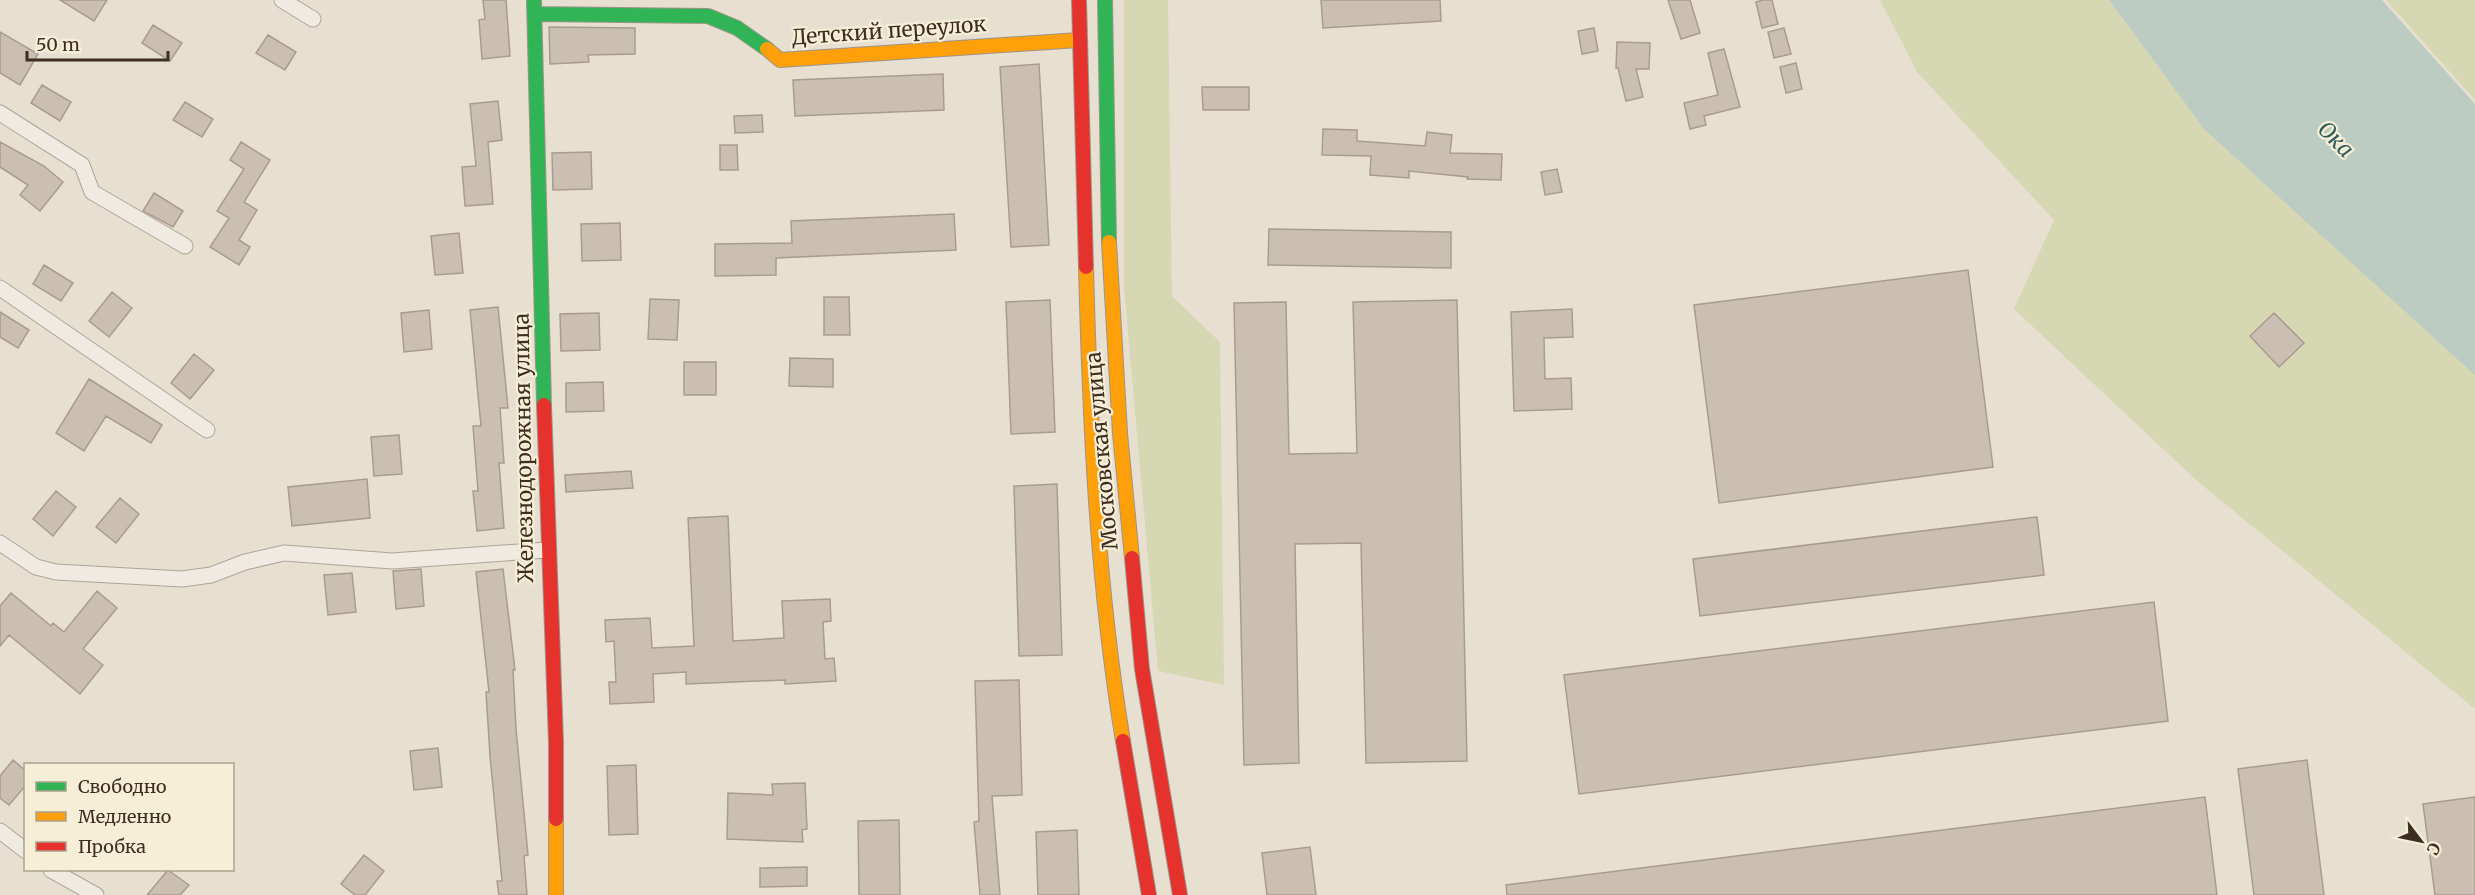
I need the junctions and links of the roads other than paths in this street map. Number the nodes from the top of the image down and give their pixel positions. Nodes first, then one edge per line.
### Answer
1 (282, 0) edge
2 (534, 0) edge
3 (1079, 0) edge
4 (1105, 0) edge
5 (535, 14) junction
6 (313, 19) dead end
7 (1079, 40) junction
8 (0, 113) edge
9 (185, 246) dead end
10 (0, 288) edge
11 (207, 430) dead end
12 (0, 543) edge
13 (547, 550) junction
14 (0, 831) edge
15 (24, 849) edge
16 (53, 871) edge
17 (96, 895) edge
18 (555, 895) edge
19 (1149, 895) edge
20 (1180, 895) edge

1 - 6 street
2 - 5 main road, Железнодорожная улица
3 - 7 main road, Московская улица
4 - 20 main road, Московская улица
5 - 7 main road, Детский переулок
5 - 13 main road, Железнодорожная улица
7 - 19 main road, Московская улица
8 - 9 street
10 - 11 street
12 - 13 street
13 - 18 main road, Железнодорожная улица
14 - 15 street
16 - 17 street

